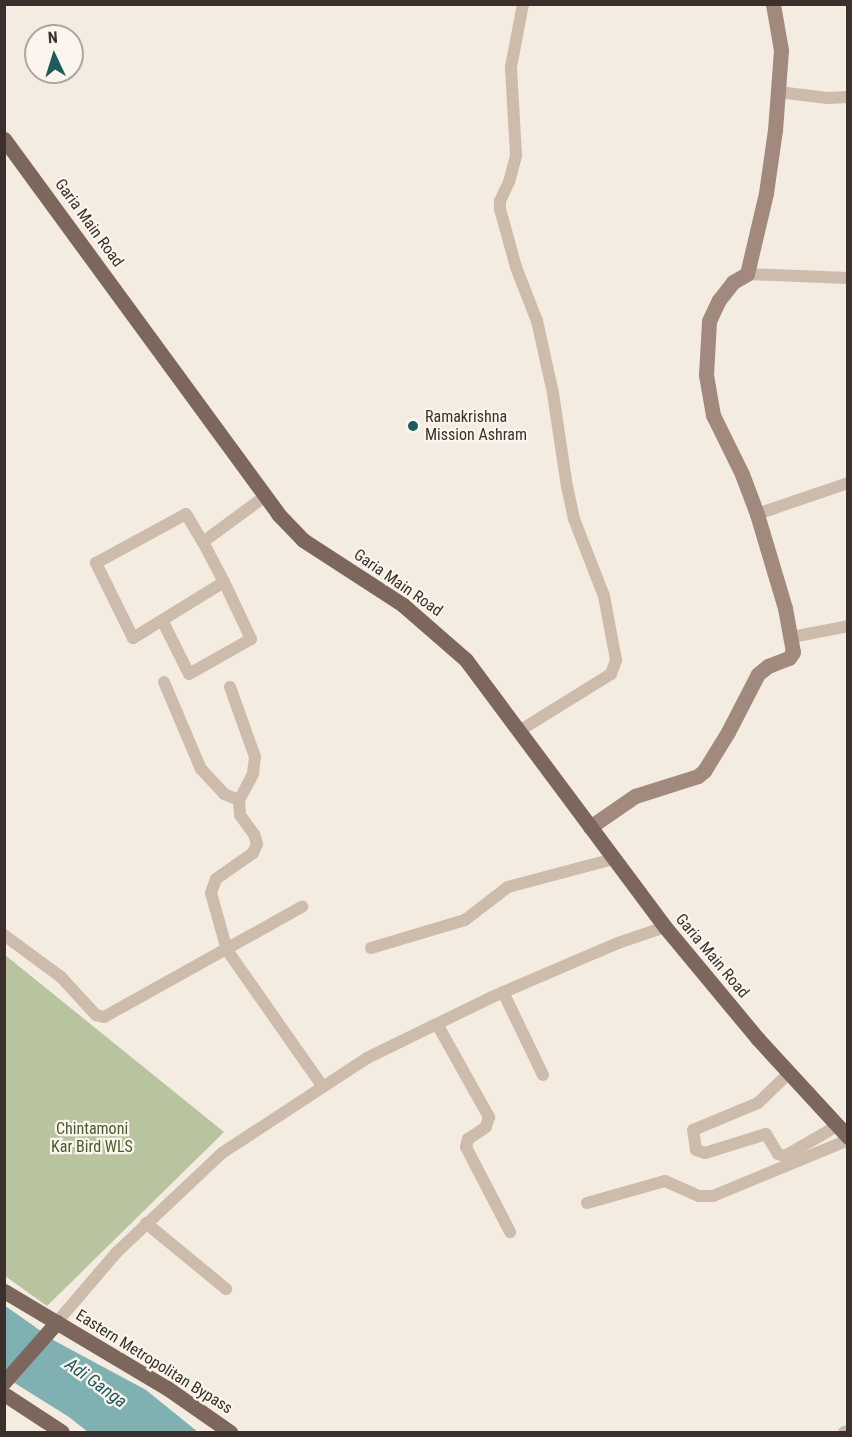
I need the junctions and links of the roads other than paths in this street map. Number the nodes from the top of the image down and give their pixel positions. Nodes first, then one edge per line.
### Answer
1 (523, 4) edge
2 (773, 4) edge
3 (778, 92) junction
4 (848, 97) edge
5 (4, 139) edge
6 (747, 273) junction
7 (848, 278) edge
8 (848, 483) edge
9 (264, 497) junction
10 (756, 514) junction
11 (203, 542) junction
12 (224, 582) junction
13 (163, 622) junction
14 (848, 626) edge
15 (792, 637) junction
16 (164, 682) dead end
17 (230, 687) dead end
18 (519, 731) junction
19 (239, 800) junction
20 (590, 827) junction
21 (613, 859) junction
22 (302, 907) dead end
23 (664, 927) junction
24 (4, 935) edge
25 (371, 948) dead end
26 (227, 950) junction
27 (503, 993) junction
28 (437, 1024) junction
29 (789, 1073) junction
30 (543, 1075) dead end
31 (323, 1087) junction
32 (844, 1134) edge
33 (587, 1203) dead end
34 (146, 1223) junction
35 (510, 1232) dead end
36 (226, 1289) dead end
37 (4, 1291) edge
38 (57, 1322) junction
39 (4, 1382) edge
40 (4, 1394) edge
41 (62, 1432) edge
42 (230, 1432) edge

1 - 18 street
2 - 3 street
3 - 4 street
3 - 6 street
5 - 9 main road, Garia Main Road
6 - 7 street
6 - 10 street
8 - 10 street
9 - 11 street
9 - 18 main road, Garia Main Road
10 - 15 street
11 - 12 street
11 - 13 street
12 - 13 street
12 - 13 street
14 - 15 street
15 - 20 street
16 - 19 street
17 - 19 street
18 - 20 main road, Garia Main Road
19 - 26 street
20 - 21 main road, Garia Main Road
21 - 23 main road, Garia Main Road
21 - 25 street
22 - 26 street
23 - 27 street
23 - 29 main road, Garia Main Road
24 - 26 street
26 - 31 street
27 - 28 street
27 - 30 street
28 - 31 street
28 - 35 street
29 - 32 main road, Garia Main Road
29 - 32 street
31 - 34 street
32 - 33 street
34 - 36 street
34 - 38 street
37 - 38 main road, Eastern Metropolitan Bypass
38 - 39 main road, Eastern Metropolitan Bypass
38 - 42 main road, Eastern Metropolitan Bypass
40 - 41 main road

